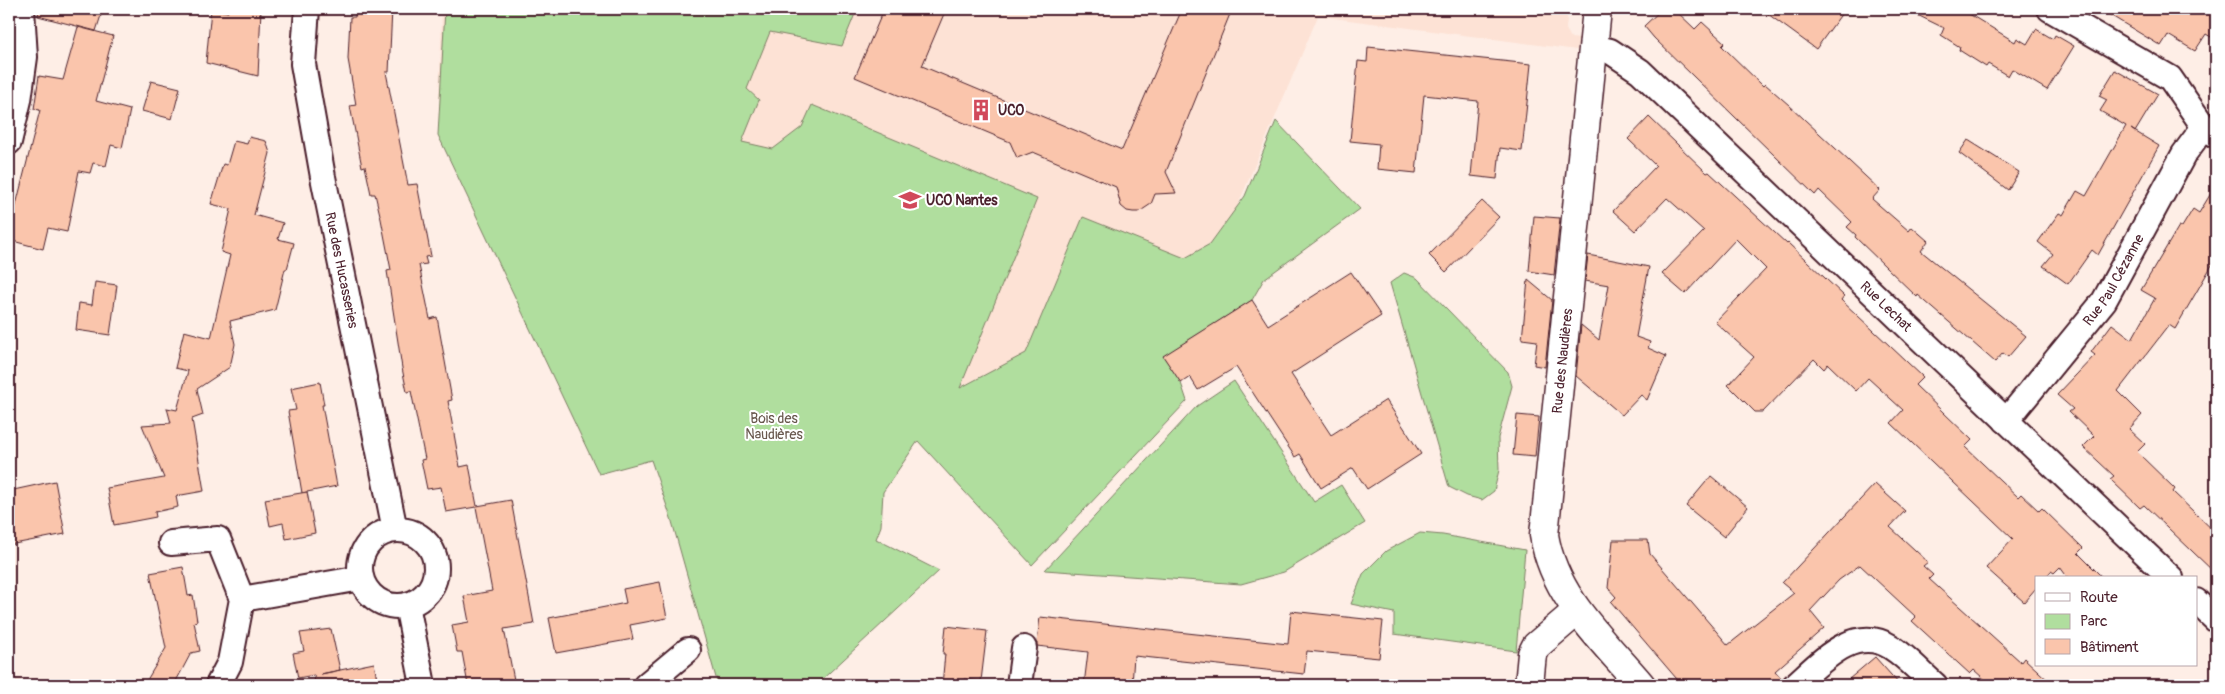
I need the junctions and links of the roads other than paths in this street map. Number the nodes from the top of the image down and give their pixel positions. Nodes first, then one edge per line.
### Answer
1 (22, 9) edge
2 (307, 9) edge
3 (1596, 9) edge
4 (2050, 9) edge
5 (1593, 46) junction
6 (14, 100) edge
7 (2210, 132) edge
8 (9, 142) edge
9 (2006, 421) junction
10 (395, 530) junction
11 (171, 543) dead end
12 (2170, 576) edge
13 (361, 578) junction
14 (242, 600) junction
15 (2198, 603) edge
16 (407, 605) junction
17 (1577, 611) junction
18 (2216, 620) edge
19 (1024, 648) dead end
20 (688, 650) dead end
21 (218, 685) edge
22 (423, 685) edge
23 (646, 685) edge
24 (1019, 685) edge
25 (1529, 685) edge
26 (1642, 685) edge
27 (1795, 685) edge
28 (1935, 685) edge

1 - 6 street
2 - 10 street, Rue des Hucasseries
3 - 5 street, Rue des Naudières
4 - 7 street, Rue Paul Cézanne
5 - 9 street, Rue Lechat
5 - 17 street, Rue des Naudières
6 - 8 street
7 - 9 street, Rue Paul Cézanne
9 - 12 street, Rue Lechat
10 - 13 street
10 - 16 street
11 - 14 street
13 - 14 street
13 - 16 street
14 - 21 street
15 - 18 street
16 - 22 street
17 - 25 street
17 - 26 street, Rue des Naudières
19 - 24 street
20 - 23 street
27 - 28 street

